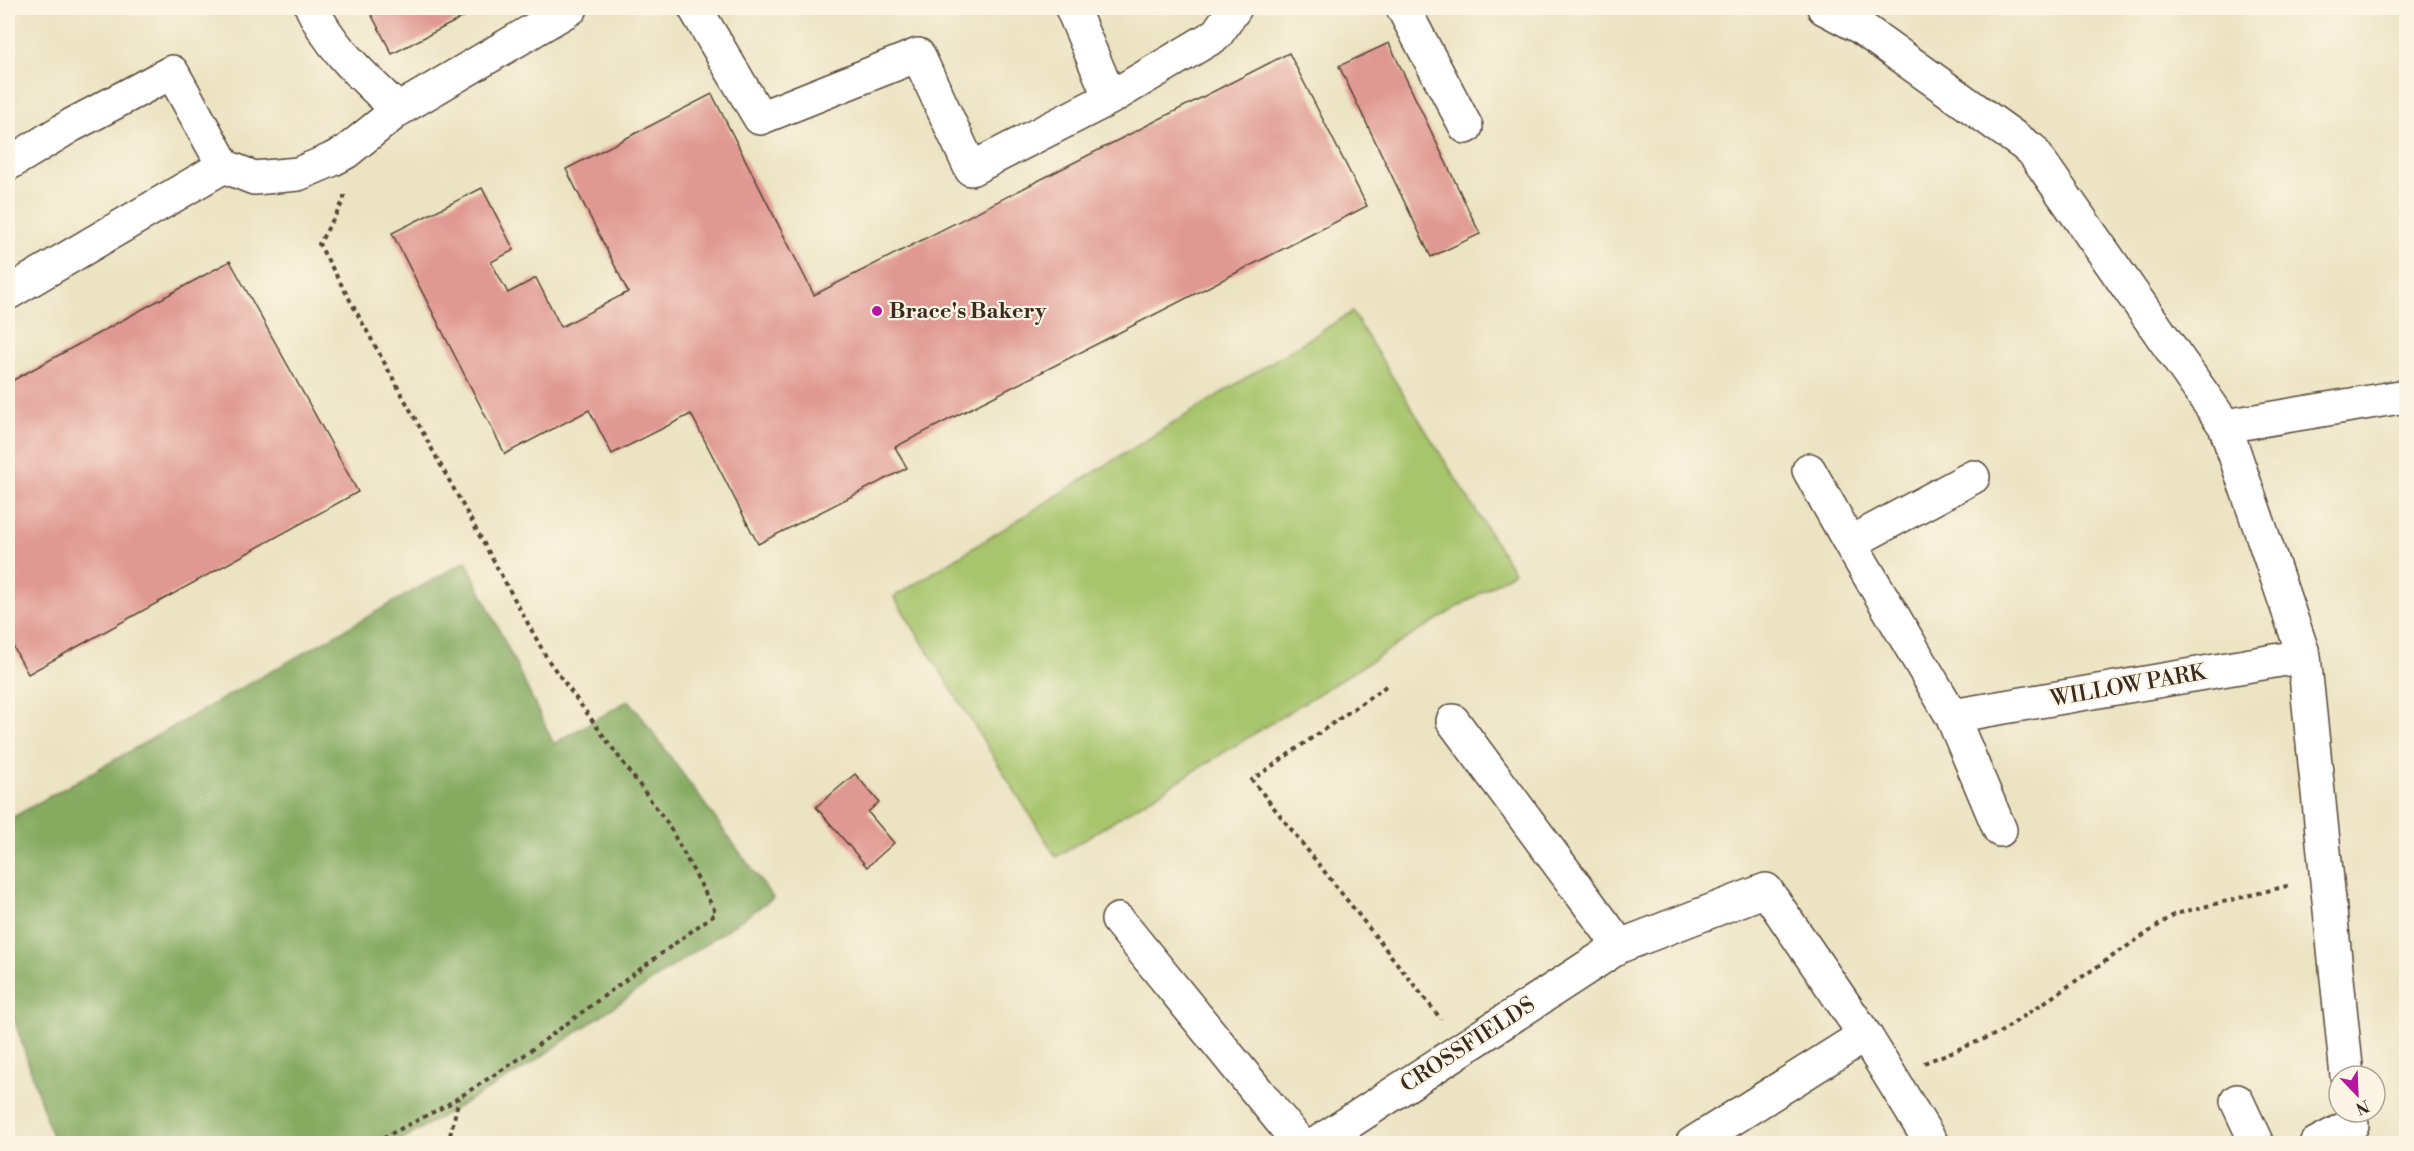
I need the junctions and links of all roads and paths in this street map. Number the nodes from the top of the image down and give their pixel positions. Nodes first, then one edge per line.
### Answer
1 (312, 8) edge
2 (572, 8) edge
3 (694, 8) edge
4 (1071, 8) edge
5 (1235, 8) edge
6 (1403, 8) edge
7 (1824, 8) edge
8 (1862, 17) edge
9 (1110, 98) junction
10 (398, 110) junction
11 (1466, 127) dead end
12 (346, 153) junction
13 (8, 164) edge
14 (224, 166) junction
15 (8, 293) edge
16 (2406, 396) edge
17 (2225, 426) junction
18 (1809, 470) dead end
19 (1973, 477) dead end
20 (1850, 543) junction
21 (2304, 656) junction
22 (1386, 686) dead end
23 (1952, 716) junction
24 (1453, 721) dead end
25 (2000, 830) dead end
26 (2326, 876) junction
27 (1118, 920) dead end
28 (1620, 946) junction
29 (1865, 1035) junction
30 (1464, 1048) junction
31 (2346, 1064) edge
32 (1891, 1077) junction
33 (459, 1097) junction
34 (2237, 1101) dead end
35 (2354, 1127) edge
36 (371, 1143) edge
37 (448, 1143) edge
38 (1300, 1143) edge
39 (1317, 1143) edge
40 (1692, 1143) edge
41 (1932, 1143) edge
42 (2257, 1143) edge
43 (2316, 1143) edge

1 - 10 street
2 - 10 street
3 - 9 street
4 - 9 street
5 - 9 street
6 - 11 street
7 - 8 street
8 - 17 street
10 - 12 street
12 - 14 street
12 - 33 path
13 - 14 street
14 - 15 street
16 - 17 street
17 - 21 street
18 - 20 street
19 - 20 street
20 - 23 street
21 - 23 street, WILLOW PARK
21 - 26 street
22 - 30 path
23 - 25 street
24 - 28 street
26 - 31 street
26 - 32 path
27 - 38 street
28 - 29 street, CROSSFIELDS
28 - 30 street, CROSSFIELDS
29 - 32 street
29 - 40 street
30 - 39 street, CROSSFIELDS
32 - 41 street
33 - 36 path
33 - 37 path
34 - 42 street
35 - 43 street

